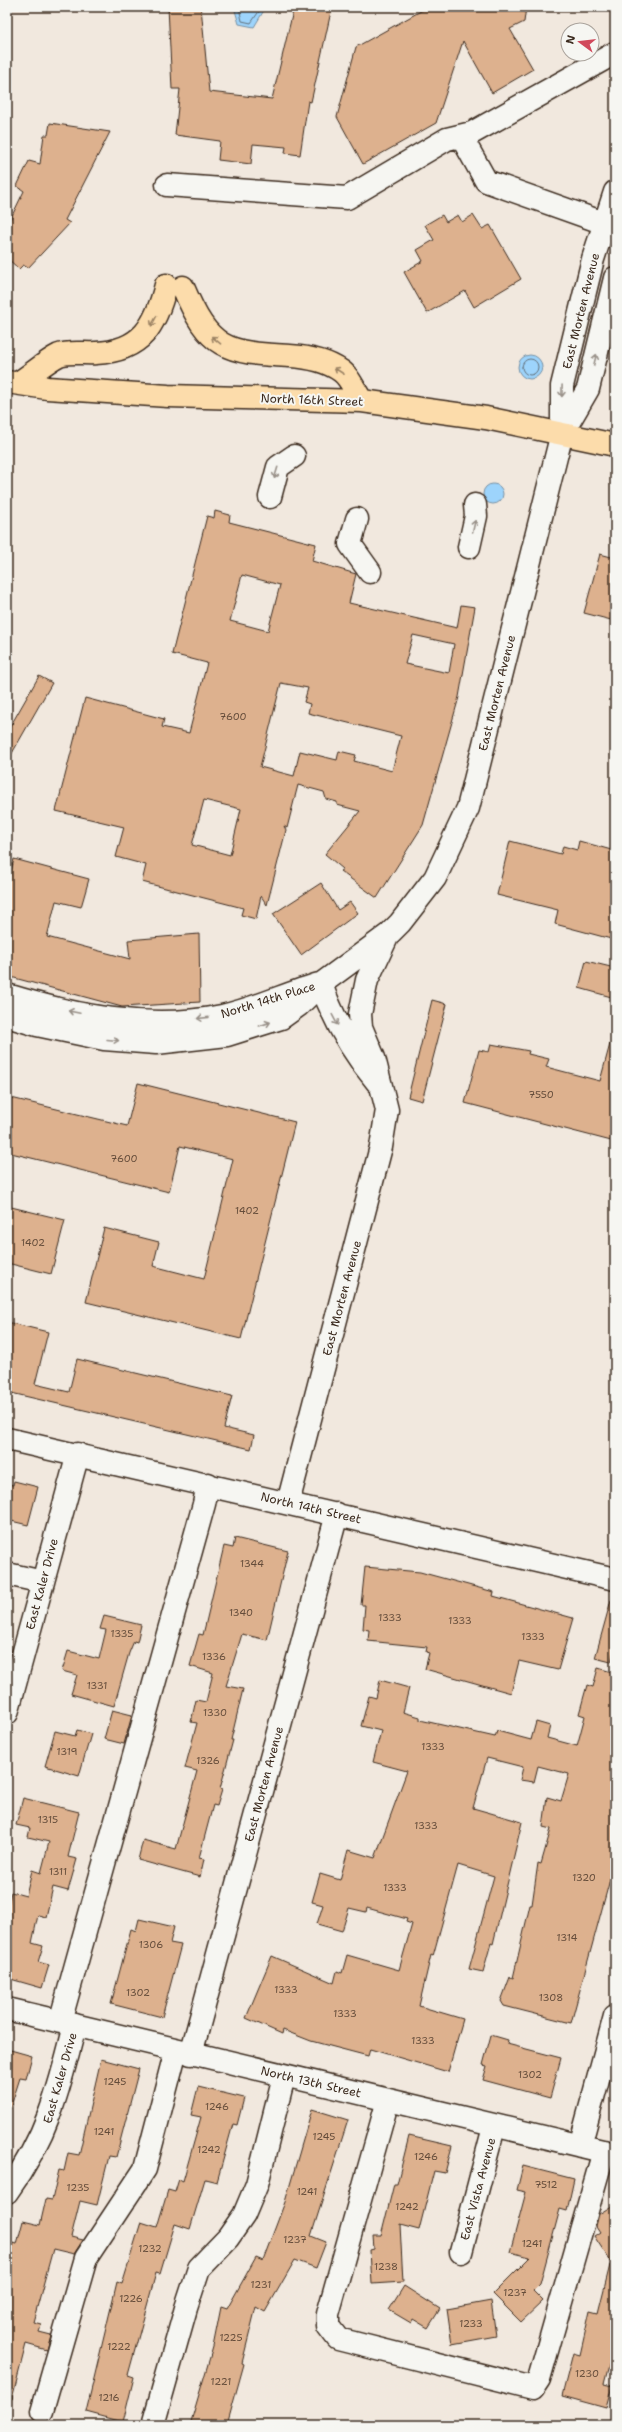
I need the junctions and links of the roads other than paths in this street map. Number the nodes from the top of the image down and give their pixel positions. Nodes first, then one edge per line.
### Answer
1 (615, 53) edge
2 (461, 136) junction
3 (167, 185) dead end
4 (615, 192) edge
5 (604, 222) junction
6 (615, 278) edge
7 (13, 382) edge
8 (362, 401) junction
9 (562, 433) junction
10 (615, 445) edge
11 (294, 456) dead end
12 (270, 497) dead end
13 (475, 505) dead end
14 (357, 519) dead end
15 (469, 547) dead end
16 (370, 572) dead end
17 (389, 934) junction
18 (320, 984) junction
19 (7, 995) edge
20 (7, 1016) edge
21 (384, 1091) junction
22 (7, 1438) edge
23 (78, 1454) junction
24 (208, 1484) junction
25 (288, 1503) junction
26 (337, 1514) junction
27 (7, 1574) edge
28 (615, 1579) edge
29 (43, 1582) junction
30 (7, 1713) edge
31 (7, 2009) edge
32 (615, 2016) edge
33 (67, 2024) junction
34 (184, 2052) junction
35 (284, 2076) junction
36 (388, 2100) junction
37 (494, 2127) junction
38 (580, 2146) junction
39 (610, 2153) edge
40 (7, 2192) edge
41 (461, 2252) dead end
42 (42, 2411) dead end
43 (153, 2425) edge

1 - 2 street
2 - 3 street
2 - 5 street
4 - 5 street, East Morten Avenue
5 -> 9 street, East Morten Avenue
9 -> 6 street, East Morten Avenue
7 - 8 main road, North 16th Street
8 -> 7 main road
8 - 9 main road, North 16th Street
9 - 10 main road, North 16th Street
9 - 17 street, East Morten Avenue
11 -> 12 street
15 -> 13 street
14 - 16 street
17 - 18 street, East Morten Avenue
17 - 21 street, East Morten Avenue
18 -> 19 street, North 14th Place
20 -> 18 street, North 14th Place
18 -> 21 street
21 - 25 street, East Morten Avenue
22 - 23 street, North 14th Street
23 - 24 street, North 14th Street
23 - 29 street, East Kaler Drive
24 - 25 street, North 14th Street
24 - 33 street, East Kaler Drive
25 - 26 street, North 14th Street
26 - 28 street, North 14th Street
26 - 34 street, East Morten Avenue
27 - 29 street
29 - 30 street, East Kaler Drive
31 - 33 street, North 13th Street
32 - 38 street
33 - 34 street, North 13th Street
33 - 40 street, East Kaler Drive
34 - 35 street, North 13th Street
34 - 42 street, East Morten Avenue
35 - 36 street, North 13th Street
35 - 43 street
36 - 37 street, North 13th Street
36 - 39 street
37 - 38 street, North 13th Street
37 - 41 street, East Vista Avenue
38 - 39 street, North 13th Street

